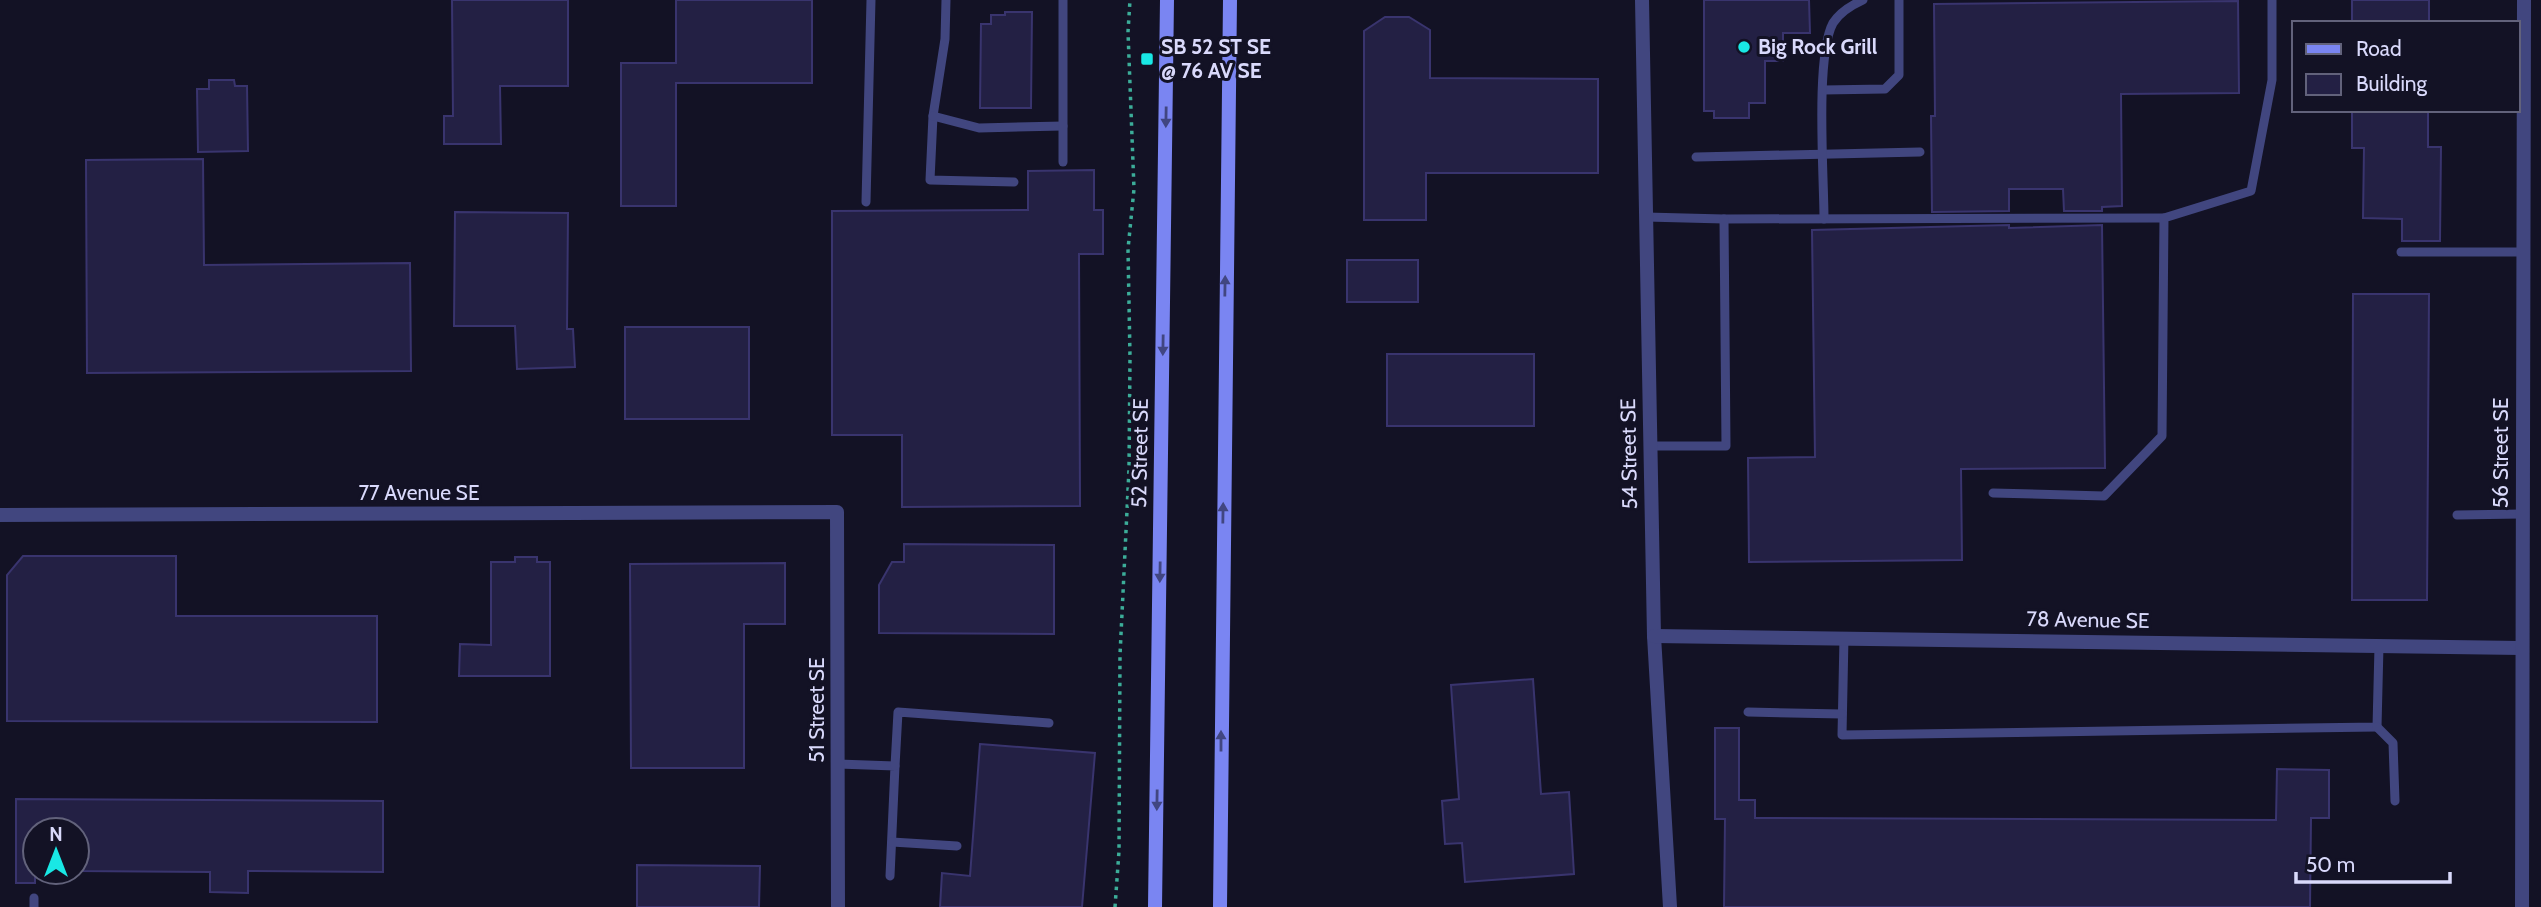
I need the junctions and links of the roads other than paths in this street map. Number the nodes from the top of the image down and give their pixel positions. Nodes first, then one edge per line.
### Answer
1 (871, 0) edge
2 (946, 0) edge
3 (1063, 0) edge
4 (1167, 0) edge
5 (1230, 0) edge
6 (1642, 0) edge
7 (1863, 0) edge
8 (1899, 0) edge
9 (2272, 0) edge
10 (2524, 0) edge
11 (1823, 90) junction
12 (933, 116) junction
13 (1063, 126) junction
14 (1920, 152) dead end
15 (1823, 155) junction
16 (1696, 157) dead end
17 (1063, 162) dead end
18 (1014, 182) dead end
19 (866, 202) dead end
20 (1646, 217) junction
21 (2164, 218) junction
22 (1724, 219) junction
23 (1824, 219) junction
24 (2401, 252) dead end
25 (2522, 252) junction
26 (1650, 446) junction
27 (1993, 493) dead end
28 (837, 512) joint
29 (2521, 514) junction
30 (0, 515) edge
31 (2457, 515) dead end
32 (1654, 636) junction
33 (1844, 637) junction
34 (2379, 646) junction
35 (2521, 648) junction
36 (1748, 712) dead end
37 (1842, 714) junction
38 (1049, 723) dead end
39 (2377, 727) junction
40 (838, 764) junction
41 (895, 766) junction
42 (2395, 801) dead end
43 (892, 842) junction
44 (957, 846) dead end
45 (890, 876) dead end
46 (838, 907) edge
47 (1156, 907) edge
48 (1220, 907) edge
49 (1670, 907) edge
50 (2522, 907) edge

1 - 19 lane
2 - 12 lane
3 - 13 lane
4 -> 47 main road, 52 Street SE
48 -> 5 main road
6 - 20 street, 54 Street SE
7 - 11 lane
8 - 11 lane
9 - 21 lane
10 - 25 street, 56 Street SE
11 - 15 lane
12 - 13 lane
12 - 18 lane
13 - 17 lane
14 - 15 lane
15 - 16 lane
15 - 23 lane
20 - 22 lane
20 - 26 street, 54 Street SE
21 - 23 lane
21 - 27 lane
22 - 23 lane
22 - 26 lane
24 - 25 lane
25 - 29 street, 56 Street SE
26 - 32 street, 54 Street SE
28 - 30 street, 77 Avenue SE
28 - 40 street, 51 Street SE
29 - 31 lane
29 - 35 street, 56 Street SE
32 - 33 street, 78 Avenue SE
32 - 49 street, 54 Street SE
33 - 34 street, 78 Avenue SE
33 - 37 lane
34 - 35 street, 78 Avenue SE
34 - 39 lane
35 - 50 street, 56 Street SE
36 - 37 lane
37 - 39 lane
38 - 41 lane
39 - 42 lane
40 - 41 lane
40 - 46 street, 51 Street SE
41 - 43 lane
43 - 44 lane
43 - 45 lane

